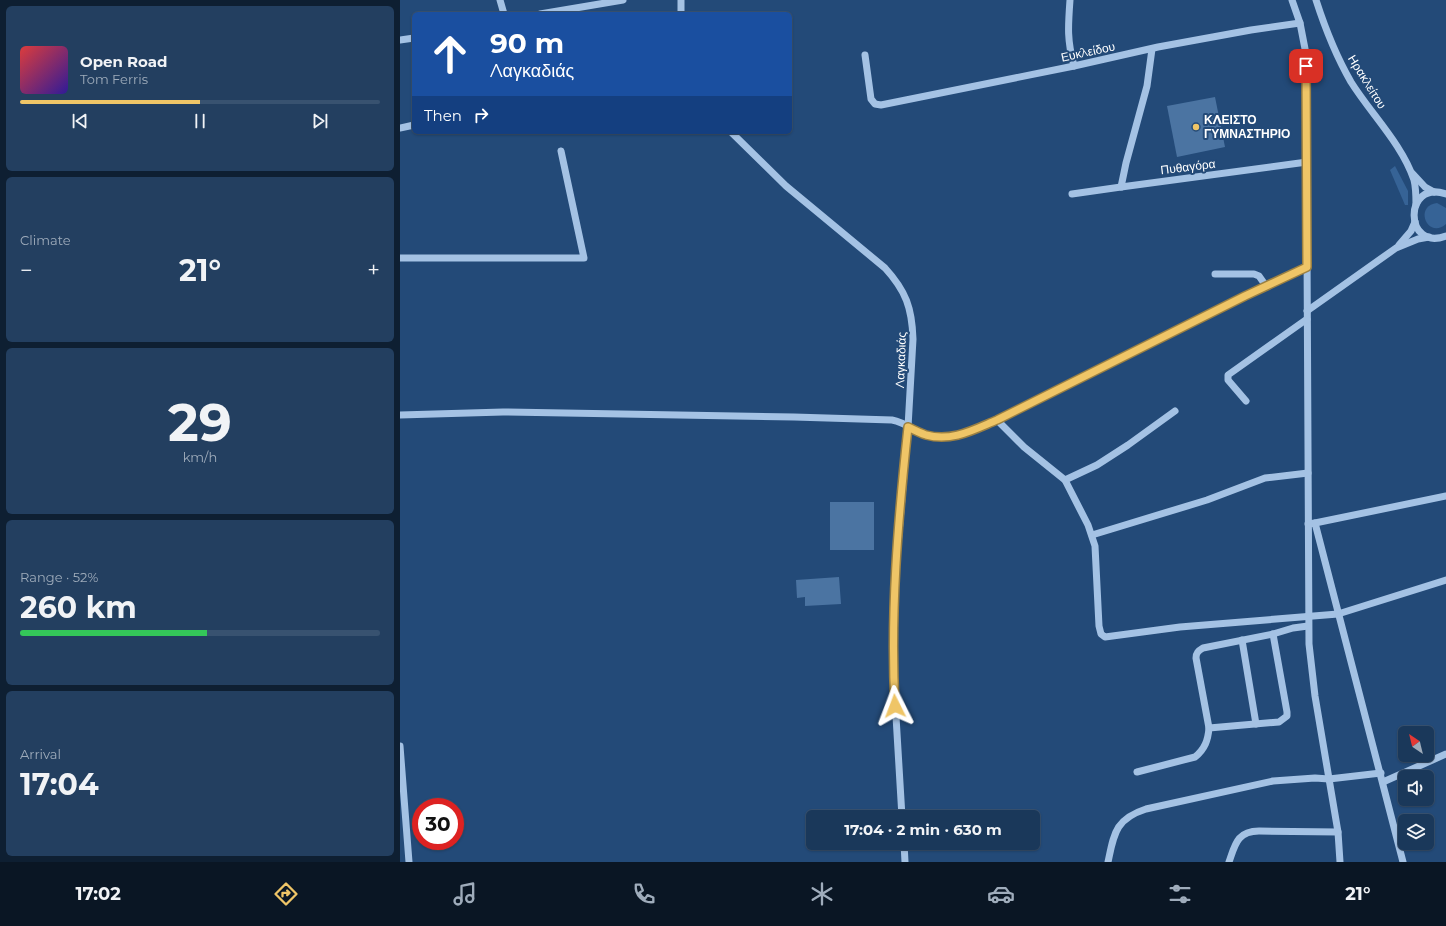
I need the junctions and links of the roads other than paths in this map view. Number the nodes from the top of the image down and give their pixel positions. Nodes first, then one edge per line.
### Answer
1 (500, 0) edge
2 (624, 0) edge
3 (681, 0) edge
4 (1070, 0) edge
5 (1292, 0) edge
6 (1316, 0) edge
7 (503, 12) edge
8 (552, 12) edge
9 (681, 12) edge
10 (1300, 24) junction
11 (412, 38) edge
12 (400, 40) edge
13 (1152, 49) junction
14 (865, 55) dead end
15 (1074, 66) junction
16 (412, 125) edge
17 (400, 128) edge
18 (733, 134) edge
19 (561, 151) dead end
20 (1307, 162) junction
21 (1409, 169) junction
22 (1121, 187) junction
23 (1434, 192) junction
24 (1072, 194) dead end
25 (1446, 194) edge
26 (1416, 205) junction
27 (1414, 222) junction
28 (1446, 236) edge
29 (1432, 237) junction
30 (1446, 244) edge
31 (1396, 248) junction
32 (400, 258) edge
33 (1307, 267) junction
34 (1215, 274) dead end
35 (1266, 286) junction
36 (1307, 311) junction
37 (1307, 320) junction
38 (1246, 401) dead end
39 (1175, 411) dead end
40 (400, 415) edge
41 (997, 420) junction
42 (908, 427) junction
43 (1308, 473) junction
44 (1065, 480) junction
45 (1446, 496) edge
46 (1312, 524) junction
47 (1092, 535) junction
48 (1446, 580) edge
49 (1338, 614) junction
50 (1308, 617) junction
51 (1308, 626) junction
52 (1273, 634) junction
53 (1242, 640) junction
54 (1256, 724) junction
55 (1209, 728) junction
56 (400, 746) edge
57 (1446, 754) edge
58 (1137, 772) dead end
59 (1381, 773) junction
60 (1329, 779) junction
61 (1383, 782) junction
62 (902, 810) edge
63 (403, 822) edge
64 (1338, 832) junction
65 (904, 850) edge
66 (409, 862) edge
67 (905, 862) edge
68 (1108, 862) edge
69 (1229, 862) edge
70 (1340, 862) edge
71 (1404, 862) edge

1 - 7 street
2 - 8 street
3 - 9 street
4 - 15 street
5 - 10 street
6 - 21 street, Ηρακλείτου
10 - 13 street, Ευκλείδου
10 - 20 street
11 - 12 street
13 - 15 street, Ευκλείδου
13 - 22 street
14 - 15 street, Ευκλείδου
16 - 17 street
18 - 42 street, Λαγκαδιάς
19 - 32 street
20 - 22 street, Πυθαγόρα
20 - 33 street
21 - 23 street
21 - 26 street
22 - 24 street, Πυθαγόρα
23 - 25 street
23 - 26 street
26 - 27 street
27 - 29 street
27 - 31 street
28 - 29 street
29 - 30 street
29 - 31 street
31 - 36 street
33 - 35 street
33 - 36 street
34 - 35 street
35 - 41 street
36 - 37 street
37 - 38 street
37 - 43 street
39 - 44 street
40 - 42 street
41 - 42 street
41 - 44 street
42 - 62 street, Λαγκαδιάς
43 - 46 street
43 - 47 street
44 - 47 street
45 - 46 street
46 - 49 street
46 - 50 street
47 - 50 street
48 - 49 street
49 - 50 street
49 - 59 street
50 - 51 street
51 - 52 street
51 - 60 street
52 - 53 street
52 - 54 street
53 - 54 street
53 - 55 street
54 - 55 street
55 - 58 street
56 - 63 street
57 - 61 street
59 - 60 street
59 - 61 street
60 - 64 street
60 - 68 street
61 - 71 street
63 - 66 street
64 - 69 street
64 - 70 street
65 - 67 street

